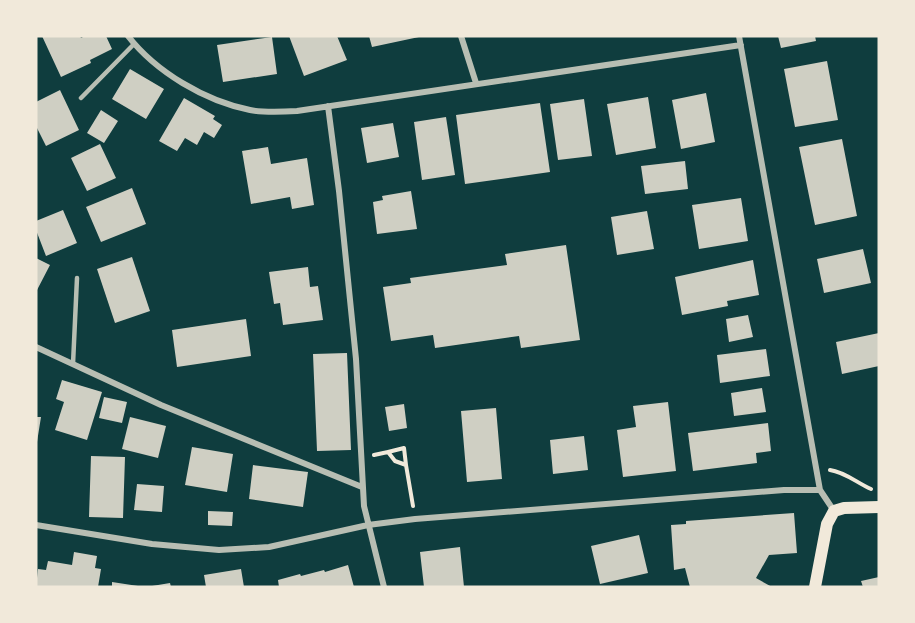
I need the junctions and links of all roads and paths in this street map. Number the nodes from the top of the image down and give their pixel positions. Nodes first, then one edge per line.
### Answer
1 (128, 36) edge
2 (461, 36) edge
3 (739, 36) edge
4 (134, 44) junction
5 (741, 45) junction
6 (476, 83) junction
7 (81, 98) dead end
8 (328, 106) junction
9 (77, 278) dead end
10 (36, 346) edge
11 (73, 364) junction
12 (388, 452) junction
13 (361, 457) junction
14 (406, 465) junction
15 (817, 468) junction
16 (362, 487) junction
17 (879, 487) edge
18 (820, 490) junction
19 (879, 507) edge
20 (834, 511) junction
21 (415, 519) junction
22 (36, 525) edge
23 (368, 525) junction
24 (384, 587) edge
25 (815, 587) edge

1 - 4 street
2 - 6 street
3 - 5 street
4 - 7 lane
4 - 8 street
5 - 6 street
5 - 15 street
6 - 8 street
8 - 13 street
9 - 11 lane
10 - 11 street
11 - 16 street
12 - 13 path
12 - 14 path
12 - 14 path
13 - 16 street
14 - 21 path
15 - 17 path
15 - 18 street
16 - 23 street
18 - 20 street
18 - 21 street
19 - 20 main road
20 - 25 main road
21 - 23 street
22 - 23 street
23 - 24 street

